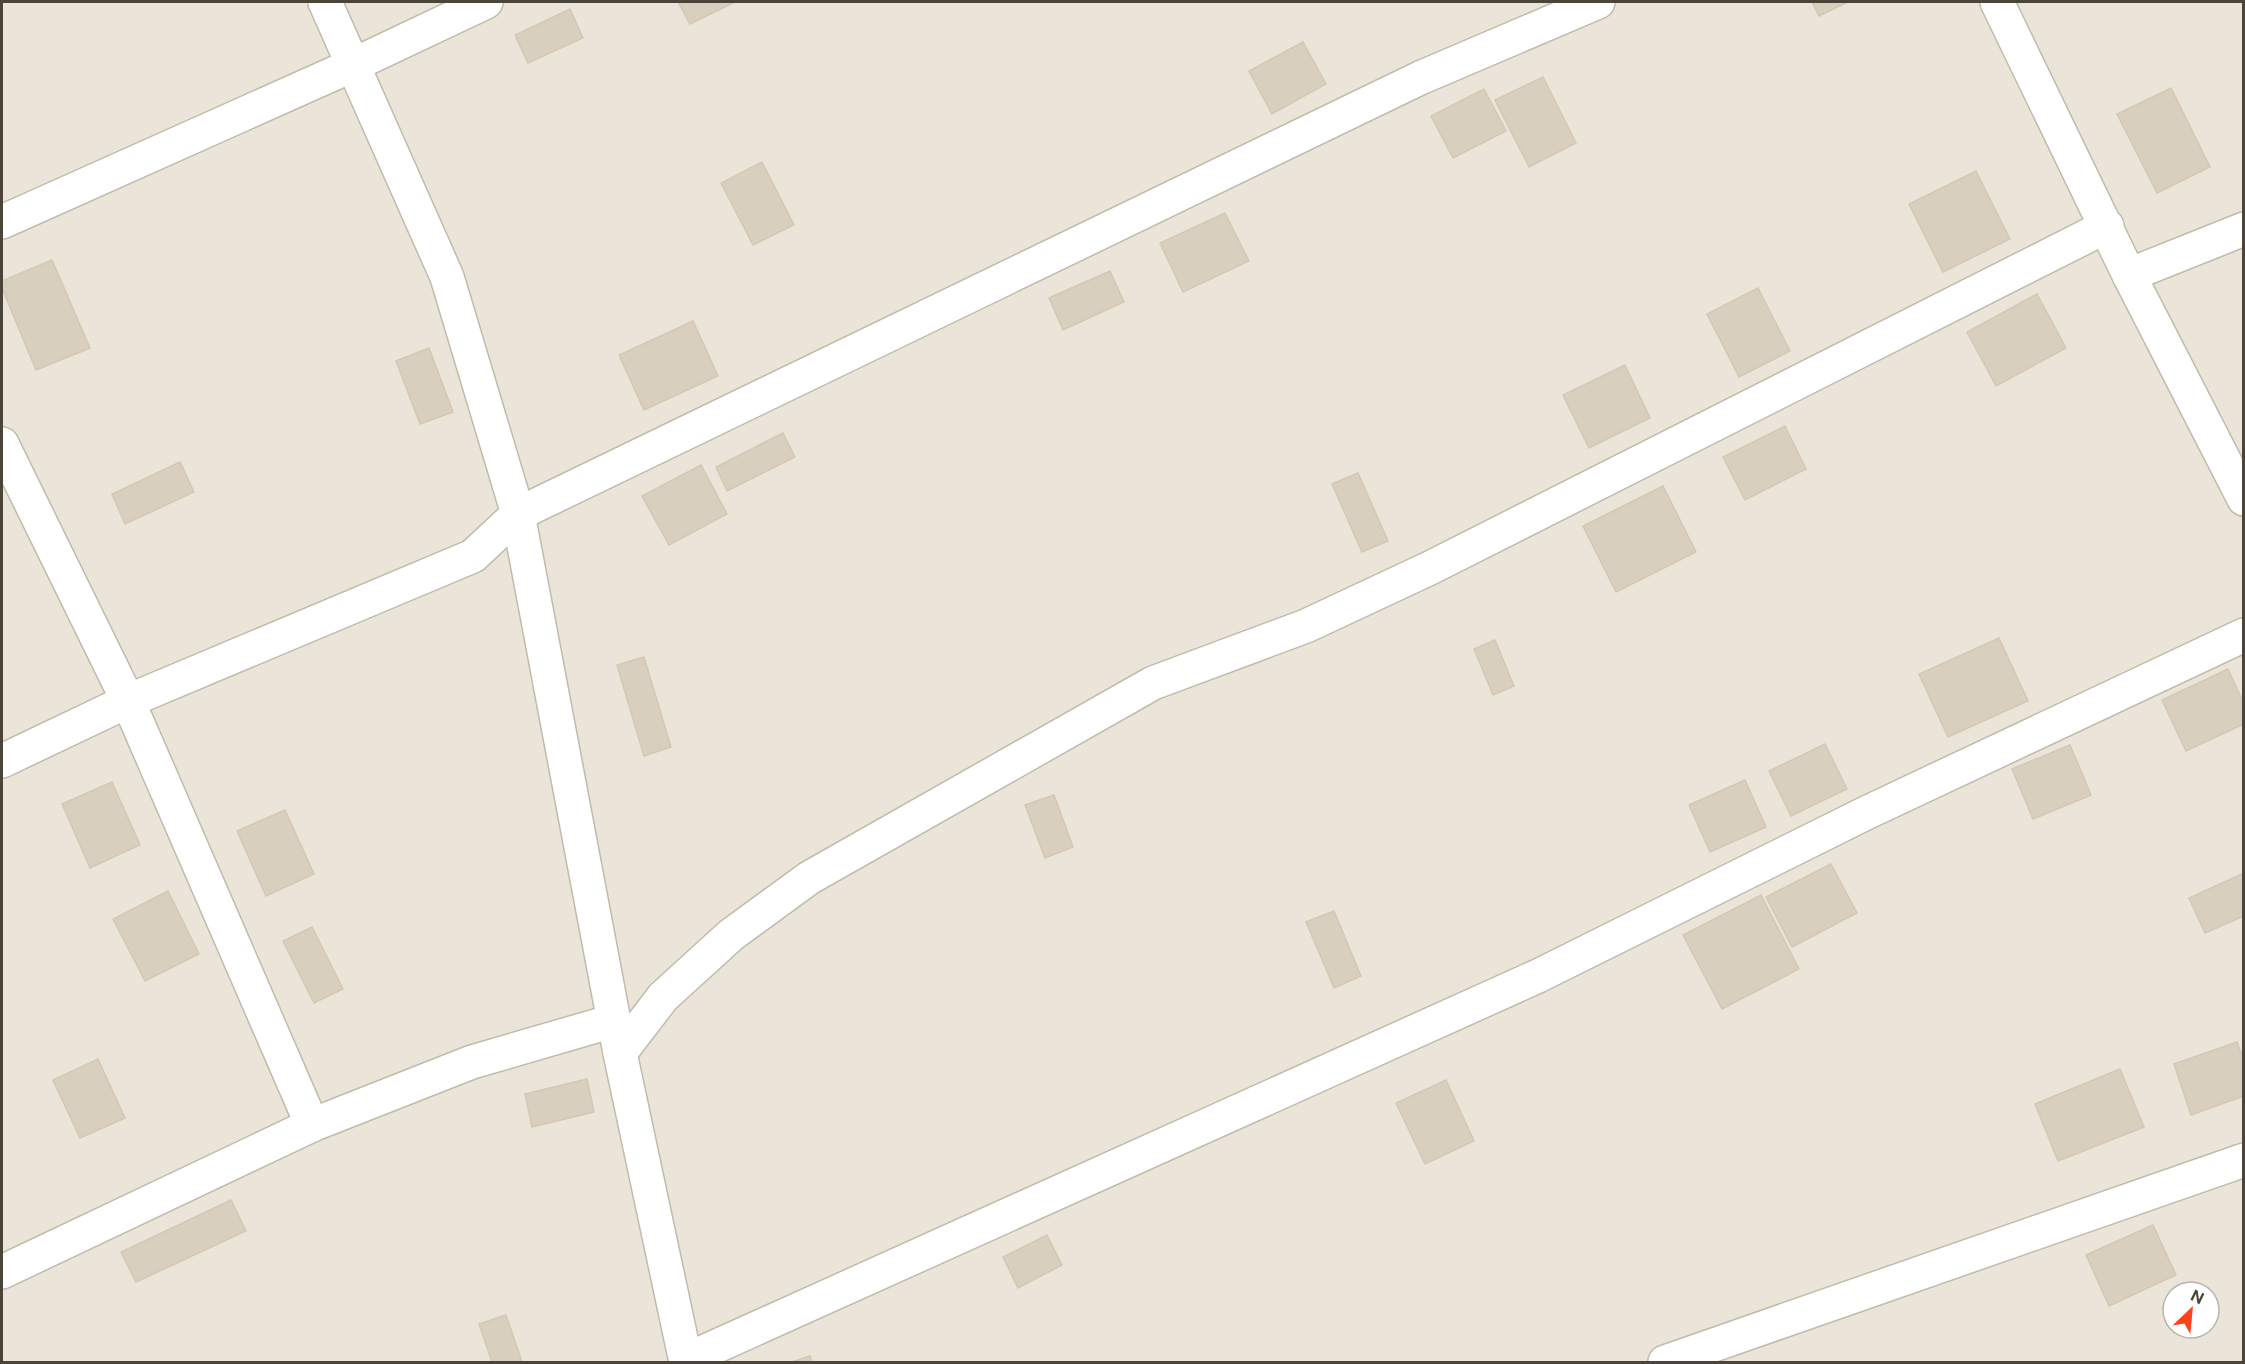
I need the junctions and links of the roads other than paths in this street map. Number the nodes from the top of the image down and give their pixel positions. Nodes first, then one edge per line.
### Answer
1 (325, 2) edge
2 (486, 2) edge
3 (1598, 2) edge
4 (1997, 2) edge
5 (353, 65) junction
6 (2, 222) edge
7 (2107, 226) junction
8 (2244, 229) edge
9 (2129, 275) junction
10 (2, 444) edge
11 (2244, 499) edge
12 (518, 514) junction
13 (2244, 635) edge
14 (128, 701) junction
15 (2, 760) edge
16 (614, 1021) junction
17 (620, 1053) junction
18 (312, 1125) junction
19 (2244, 1160) edge
20 (2, 1272) edge
21 (686, 1361) edge
22 (1665, 1362) edge

1 - 5 street
2 - 5 street
3 - 12 street
4 - 7 street
5 - 6 street
5 - 12 street
7 - 9 street
7 - 17 street
8 - 9 street
9 - 11 street
10 - 14 street
12 - 14 street
12 - 16 street
13 - 21 street
14 - 15 street
14 - 18 street
16 - 17 street
16 - 18 street
17 - 21 street
18 - 20 street
19 - 22 street

